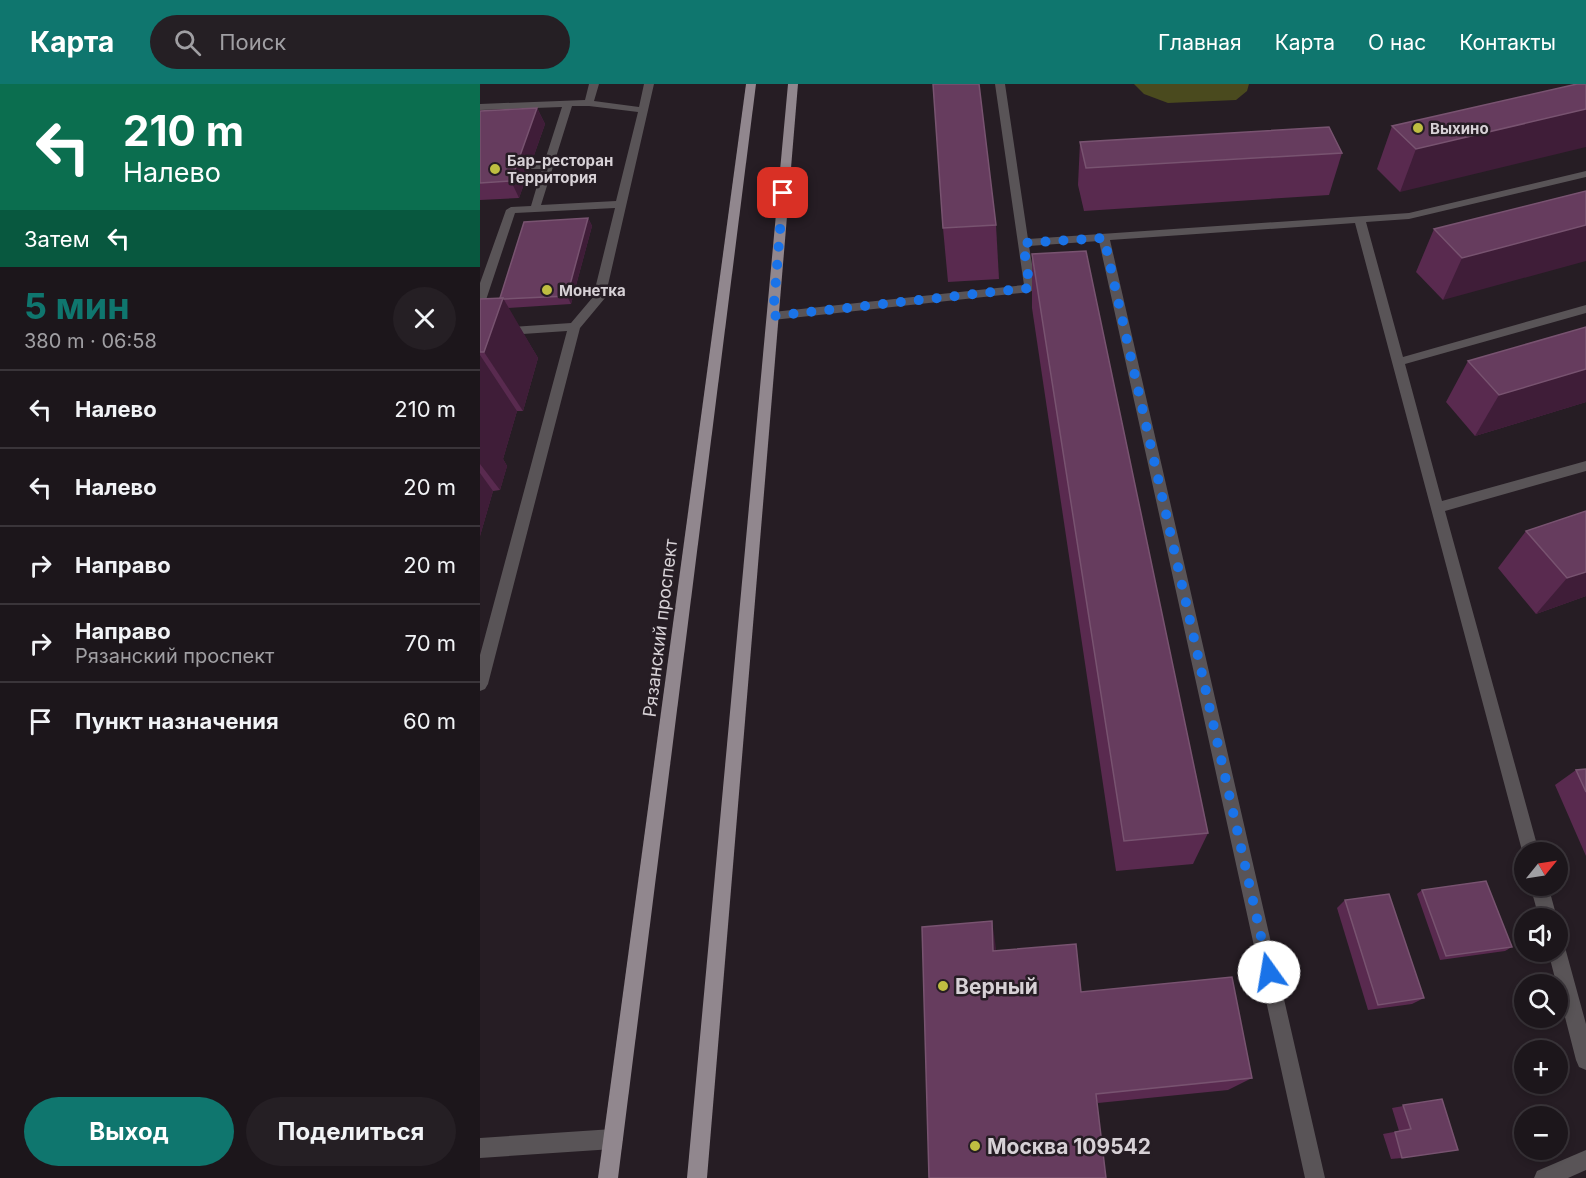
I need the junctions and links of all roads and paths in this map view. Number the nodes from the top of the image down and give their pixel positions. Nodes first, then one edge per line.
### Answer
1 (594, 84) edge
2 (649, 84) edge
3 (751, 84) edge
4 (793, 84) edge
5 (1000, 84) edge
6 (589, 103) junction
7 (568, 104) junction
8 (480, 107) edge
9 (642, 110) junction
10 (531, 166) dead end
11 (549, 166) junction
12 (1586, 174) edge
13 (621, 204) junction
14 (539, 209) junction
15 (1360, 221) junction
16 (537, 225) edge
17 (1104, 238) junction
18 (1023, 243) junction
19 (480, 300) edge
20 (1586, 309) edge
21 (773, 316) junction
22 (574, 327) junction
23 (480, 333) edge
24 (1398, 362) junction
25 (1586, 466) edge
26 (1438, 508) junction
27 (480, 684) edge
28 (1527, 842) edge
29 (1560, 962) edge
30 (1586, 1060) edge
31 (613, 1139) junction
32 (480, 1148) edge
33 (1586, 1161) edge
34 (608, 1178) edge
35 (697, 1178) edge
36 (1315, 1178) edge
37 (1544, 1178) edge

1 - 6 lane
2 - 9 lane
3 - 31 main road, Рязанский проспект
4 - 21 main road
5 - 18 lane
6 - 7 lane
6 - 9 lane
7 - 8 lane
7 - 11 lane
9 - 13 lane
10 - 11 lane
11 - 14 lane
12 - 15 lane
13 - 14 lane
13 - 22 lane
14 - 16 lane
14 - 19 lane
15 - 17 lane
15 - 24 lane
17 - 18 lane
17 - 36 lane
18 - 21 lane
20 - 24 lane
21 - 35 main road
22 - 23 lane
22 - 27 lane
24 - 26 lane
25 - 26 lane
26 - 28 lane
29 - 30 lane
31 - 32 lane
31 - 34 main road, Рязанский проспект
33 - 37 lane

